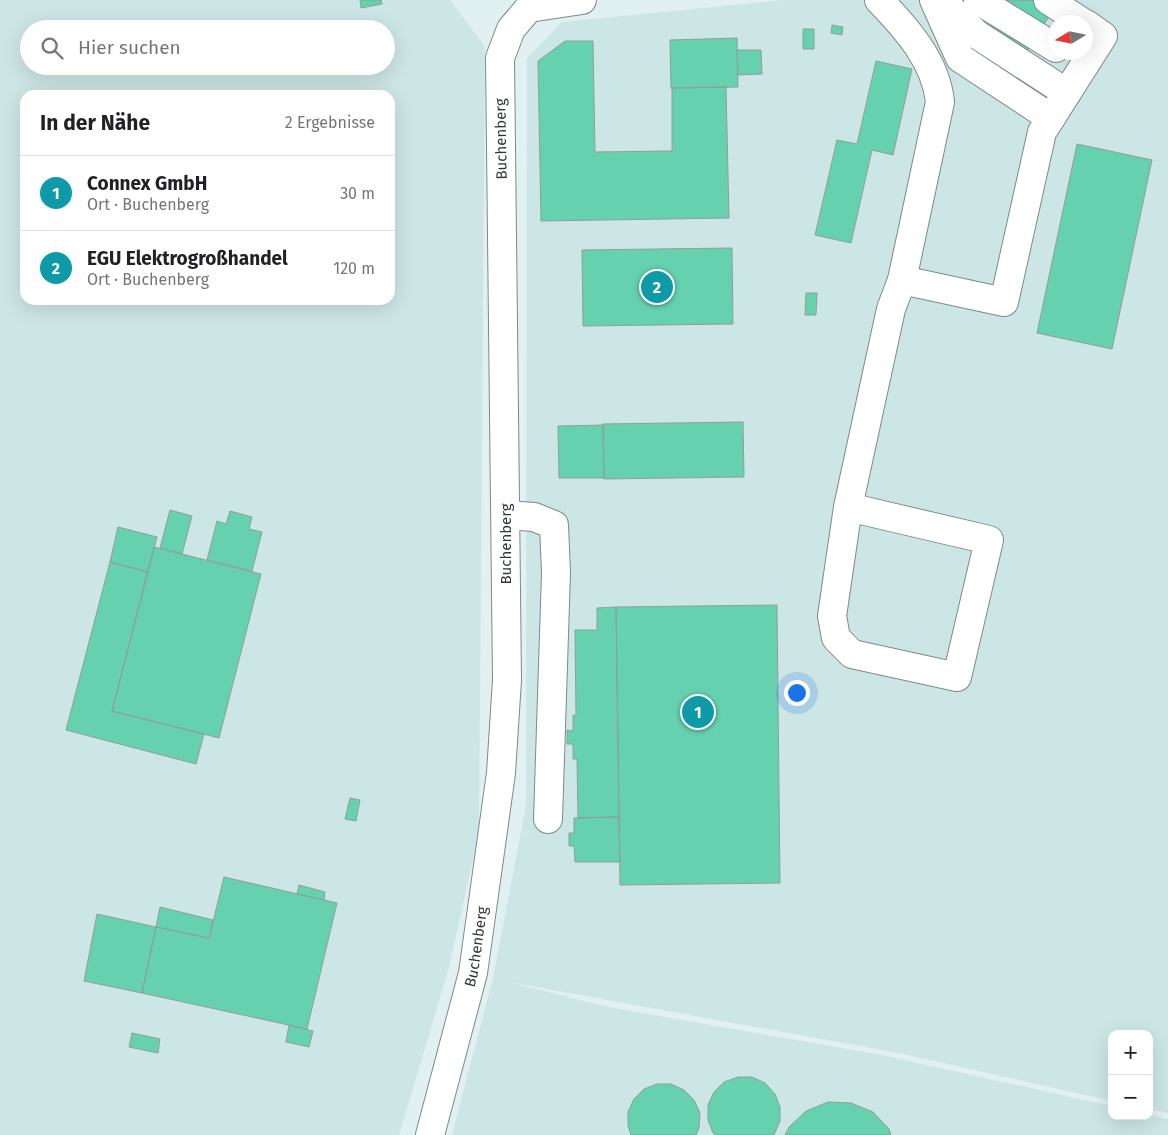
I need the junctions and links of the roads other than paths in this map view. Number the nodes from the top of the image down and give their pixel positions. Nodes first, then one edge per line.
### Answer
1 (582, 0) edge
2 (880, 0) edge
3 (934, 0) edge
4 (942, 0) edge
5 (978, 0) edge
6 (1048, 0) edge
7 (525, 4) edge
8 (1070, 15) edge
9 (1093, 30) edge
10 (1048, 43) edge
11 (1093, 44) edge
12 (1073, 60) edge
13 (1067, 93) junction
14 (1051, 118) junction
15 (902, 280) junction
16 (848, 507) junction
17 (506, 516) junction
18 (548, 819) dead end
19 (430, 1135) edge

1 - 7 street, Buchenberg
2 - 15 street
3 - 14 street
4 - 13 street
5 - 10 street
6 - 8 street
7 - 17 street, Buchenberg
9 - 11 street
12 - 13 street
13 - 14 street
14 - 15 street
15 - 16 street
16 - 16 street
17 - 18 street
17 - 19 street, Buchenberg

